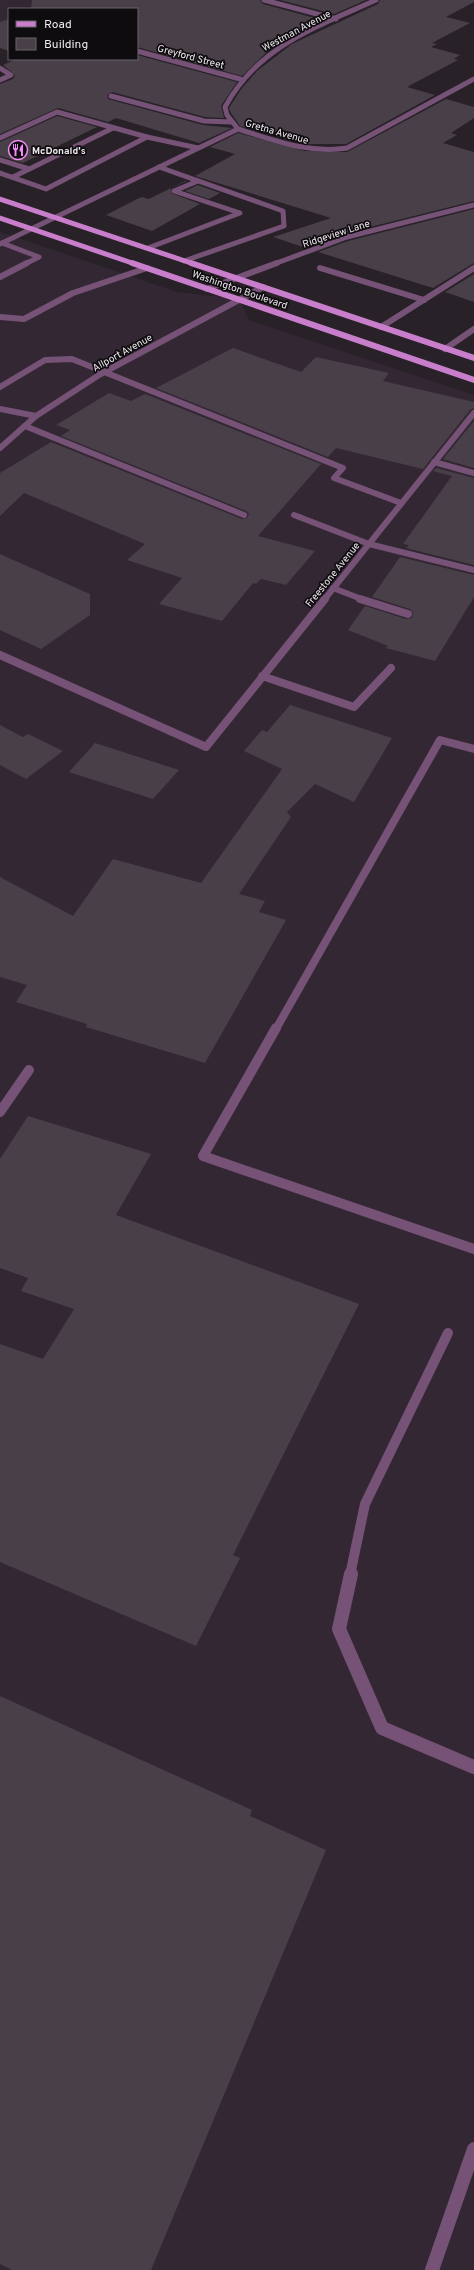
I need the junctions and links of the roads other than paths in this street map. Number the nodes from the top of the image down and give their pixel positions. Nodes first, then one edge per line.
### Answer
1 (264, 0) edge
2 (376, 0) edge
3 (336, 19) junction
4 (138, 51) edge
5 (0, 68) edge
6 (240, 79) junction
7 (474, 79) edge
8 (0, 80) edge
9 (111, 96) dead end
10 (232, 122) junction
11 (113, 128) junction
12 (238, 129) junction
13 (147, 137) junction
14 (0, 138) edge
15 (198, 148) junction
16 (0, 160) edge
17 (159, 167) junction
18 (29, 169) junction
19 (0, 173) edge
20 (13, 177) junction
21 (198, 181) junction
22 (0, 198) edge
23 (474, 205) edge
24 (55, 217) junction
25 (0, 218) edge
26 (31, 228) junction
27 (1, 244) edge
28 (148, 248) junction
29 (184, 260) junction
30 (147, 268) junction
31 (320, 268) dead end
32 (474, 268) edge
33 (0, 278) edge
34 (236, 278) junction
35 (263, 287) junction
36 (207, 289) junction
37 (239, 299) junction
38 (424, 300) junction
39 (0, 316) edge
40 (381, 327) junction
41 (474, 329) edge
42 (445, 349) junction
43 (474, 358) edge
44 (104, 373) junction
45 (474, 380) edge
46 (0, 387) edge
47 (0, 409) edge
48 (474, 413) edge
49 (36, 416) junction
50 (24, 426) junction
51 (0, 448) edge
52 (434, 462) junction
53 (474, 473) edge
54 (402, 503) junction
55 (244, 515) dead end
56 (294, 515) dead end
57 (369, 544) junction
58 (474, 570) edge
59 (333, 588) junction
60 (408, 614) dead end
61 (0, 655) edge
62 (391, 668) dead end
63 (262, 676) junction
64 (474, 749) edge
65 (29, 1070) dead end
66 (0, 1112) edge
67 (474, 1249) edge
68 (448, 1333) dead end
69 (474, 1767) edge
70 (474, 2149) edge
71 (432, 2270) edge

1 - 3 street
2 - 3 street, Westman Avenue
3 - 6 street, Westman Avenue
4 - 6 street, Greyford Street
5 - 8 street
6 - 10 street, Westman Avenue
7 - 12 street, Gretna Avenue
9 - 10 street
10 - 12 street, Westman Avenue
11 - 13 street
11 - 14 street
11 - 18 street
12 - 15 street, Gretna Avenue
13 - 15 street
13 - 20 street
15 - 17 street, Gretna Avenue
16 - 18 street
17 - 21 street
17 - 24 street, Gretna Avenue
18 - 20 street
19 - 20 street
21 - 28 street
21 - 29 street
22 - 24 main road, Washington Boulevard
23 - 34 street, Ridgeview Lane
24 - 26 street, Gretna Avenue
24 - 28 main road, Washington Boulevard
25 - 26 main road, Washington Boulevard
26 - 27 street, Gretna Avenue
26 - 30 main road, Washington Boulevard
27 - 33 street
28 - 29 main road, Washington Boulevard
29 - 34 main road, Washington Boulevard
30 - 36 main road, Washington Boulevard
30 - 39 street
31 - 38 street
32 - 38 street
34 - 35 main road, Washington Boulevard
34 - 36 street, Ridgeview Lane
35 - 37 street, Allport Avenue
35 - 40 main road, Washington Boulevard
36 - 37 main road, Washington Boulevard
37 - 44 street, Allport Avenue
37 - 45 main road, Washington Boulevard
38 - 40 street
40 - 42 main road, Washington Boulevard
41 - 42 street
42 - 43 main road, Washington Boulevard
44 - 46 street
44 - 49 street, Allport Avenue
44 - 54 street
47 - 49 street
48 - 52 street, Freestone Avenue
49 - 50 street, Allport Avenue
50 - 51 street, Allport Avenue
50 - 55 street
52 - 53 street
52 - 54 street, Freestone Avenue
54 - 57 street, Freestone Avenue
56 - 57 street
57 - 58 street
57 - 59 street, Freestone Avenue
59 - 60 street
59 - 63 street, Freestone Avenue
61 - 63 street, Freestone Avenue
62 - 63 street
64 - 67 street
65 - 66 street
68 - 69 street
70 - 71 street

